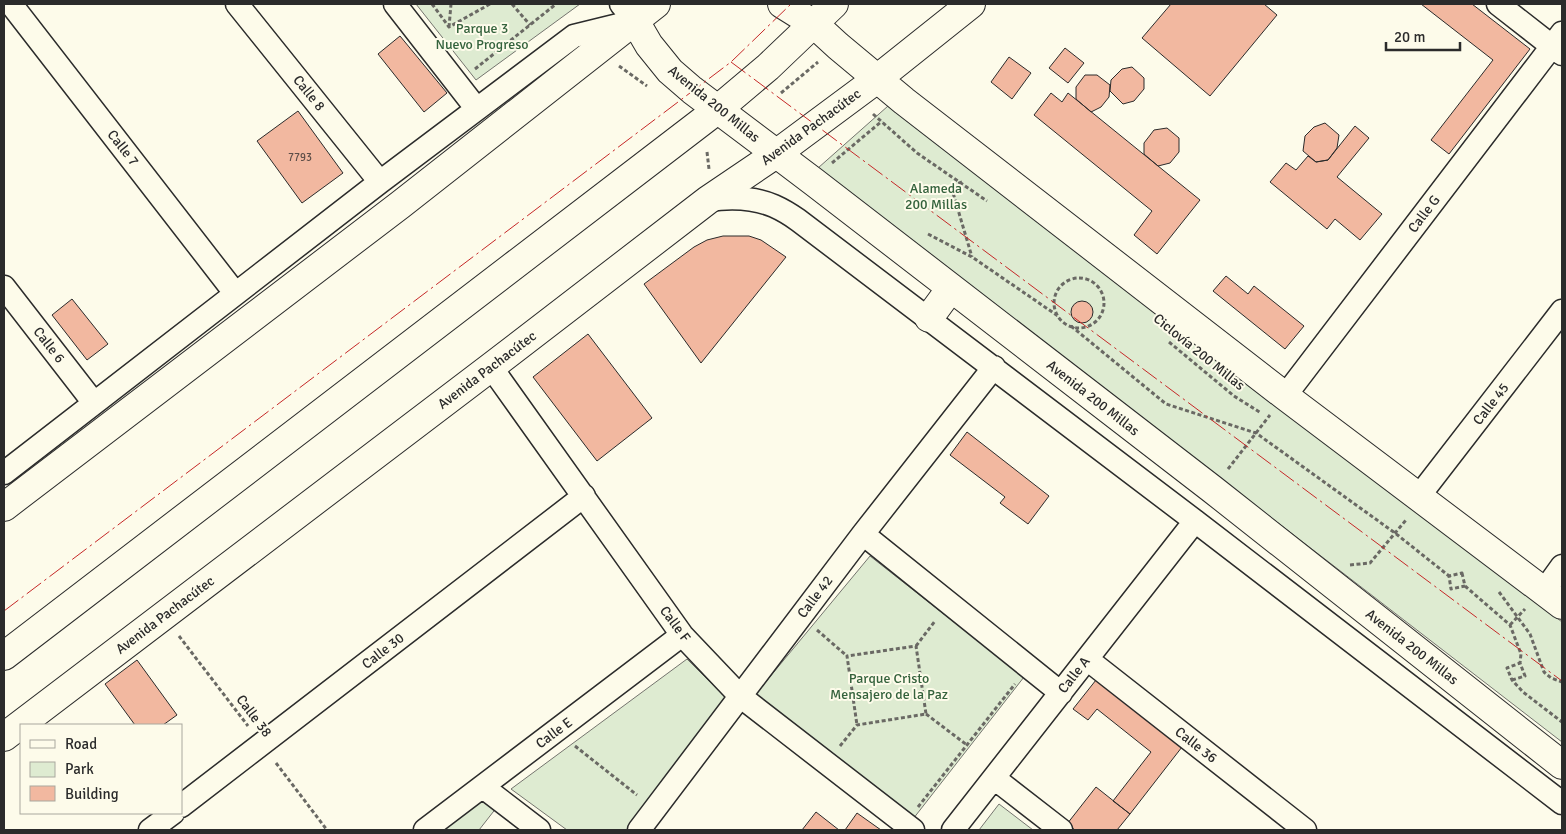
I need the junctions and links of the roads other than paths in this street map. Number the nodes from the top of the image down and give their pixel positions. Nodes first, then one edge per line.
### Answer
1 (11, 4) edge
2 (237, 4) edge
3 (395, 4) edge
4 (656, 4) edge
5 (782, 4) edge
6 (834, 4) edge
7 (971, 4) edge
8 (1498, 4) edge
9 (628, 12) edge
10 (814, 24) junction
11 (1559, 44) edge
12 (877, 79) junction
13 (476, 108) junction
14 (717, 110) junction
15 (776, 154) junction
16 (380, 182) junction
17 (708, 200) junction
18 (4, 287) edge
19 (951, 288) junction
20 (235, 293) junction
21 (1562, 311) edge
22 (929, 318) junction
23 (491, 367) junction
24 (994, 367) junction
25 (1285, 396) junction
26 (94, 403) junction
27 (4, 473) edge
28 (584, 496) junction
29 (1421, 498) junction
30 (4, 507) edge
31 (1196, 521) junction
32 (863, 534) junction
33 (1562, 566) edge
34 (1553, 598) edge
35 (682, 635) junction
36 (4, 656) edge
37 (1087, 659) junction
38 (1061, 693) junction
39 (740, 696) junction
40 (21, 724) edge
41 (20, 725) edge
42 (4, 737) edge
43 (1562, 765) edge
44 (994, 778) junction
45 (483, 786) junction
46 (1562, 803) edge
47 (182, 805) edge
48 (172, 814) edge
49 (913, 822) edge
50 (150, 830) edge
51 (425, 830) edge
52 (539, 830) edge
53 (639, 830) edge
54 (953, 830) edge
55 (1061, 830) edge
56 (1305, 830) edge

1 - 20 street, Calle 7
2 - 16 street, Calle 8
3 - 13 street
4 - 9 main road
5 - 10 main road
6 - 10 main road
7 - 12 main road, Avenida Pachacútec
8 - 11 street
9 - 13 street
9 - 14 main road, Avenida 200 Millas
9 - 30 main road
10 - 12 main road
10 - 14 main road
11 - 25 street, Calle G
12 - 15 main road, Avenida Pachacútec
12 - 25 main road
13 - 16 street
14 - 15 main road, Avenida 200 Millas
14 - 36 main road
15 - 17 main road, Avenida Pachacútec
15 - 19 main road, Avenida 200 Millas
16 - 20 street
17 - 22 street
17 - 23 main road, Avenida Pachacútec
18 - 26 street, Calle 6
19 - 22 main road
19 - 43 main road, Avenida 200 Millas
20 - 26 street
21 - 29 street, Calle 45
22 - 24 street
23 - 28 street, Calle F
23 - 40 main road, Avenida Pachacútec
24 - 31 street
24 - 32 street, Calle 42
25 - 29 main road
26 - 27 street
28 - 35 street, Calle F
28 - 47 street, Calle 30
29 - 34 main road
31 - 37 street, Calle A
31 - 46 street
32 - 38 street
32 - 39 street, Calle 42
33 - 34 street
35 - 39 street, Calle F
35 - 45 street, Calle E
37 - 38 street, Calle A
37 - 56 street, Calle 36
38 - 44 street, Calle A
39 - 49 street, Calle F
39 - 53 street, Calle 42
41 - 42 main road, Avenida Pachacútec
44 - 54 street, Calle A
44 - 55 street
45 - 51 street, Calle E
45 - 52 street
48 - 50 street

